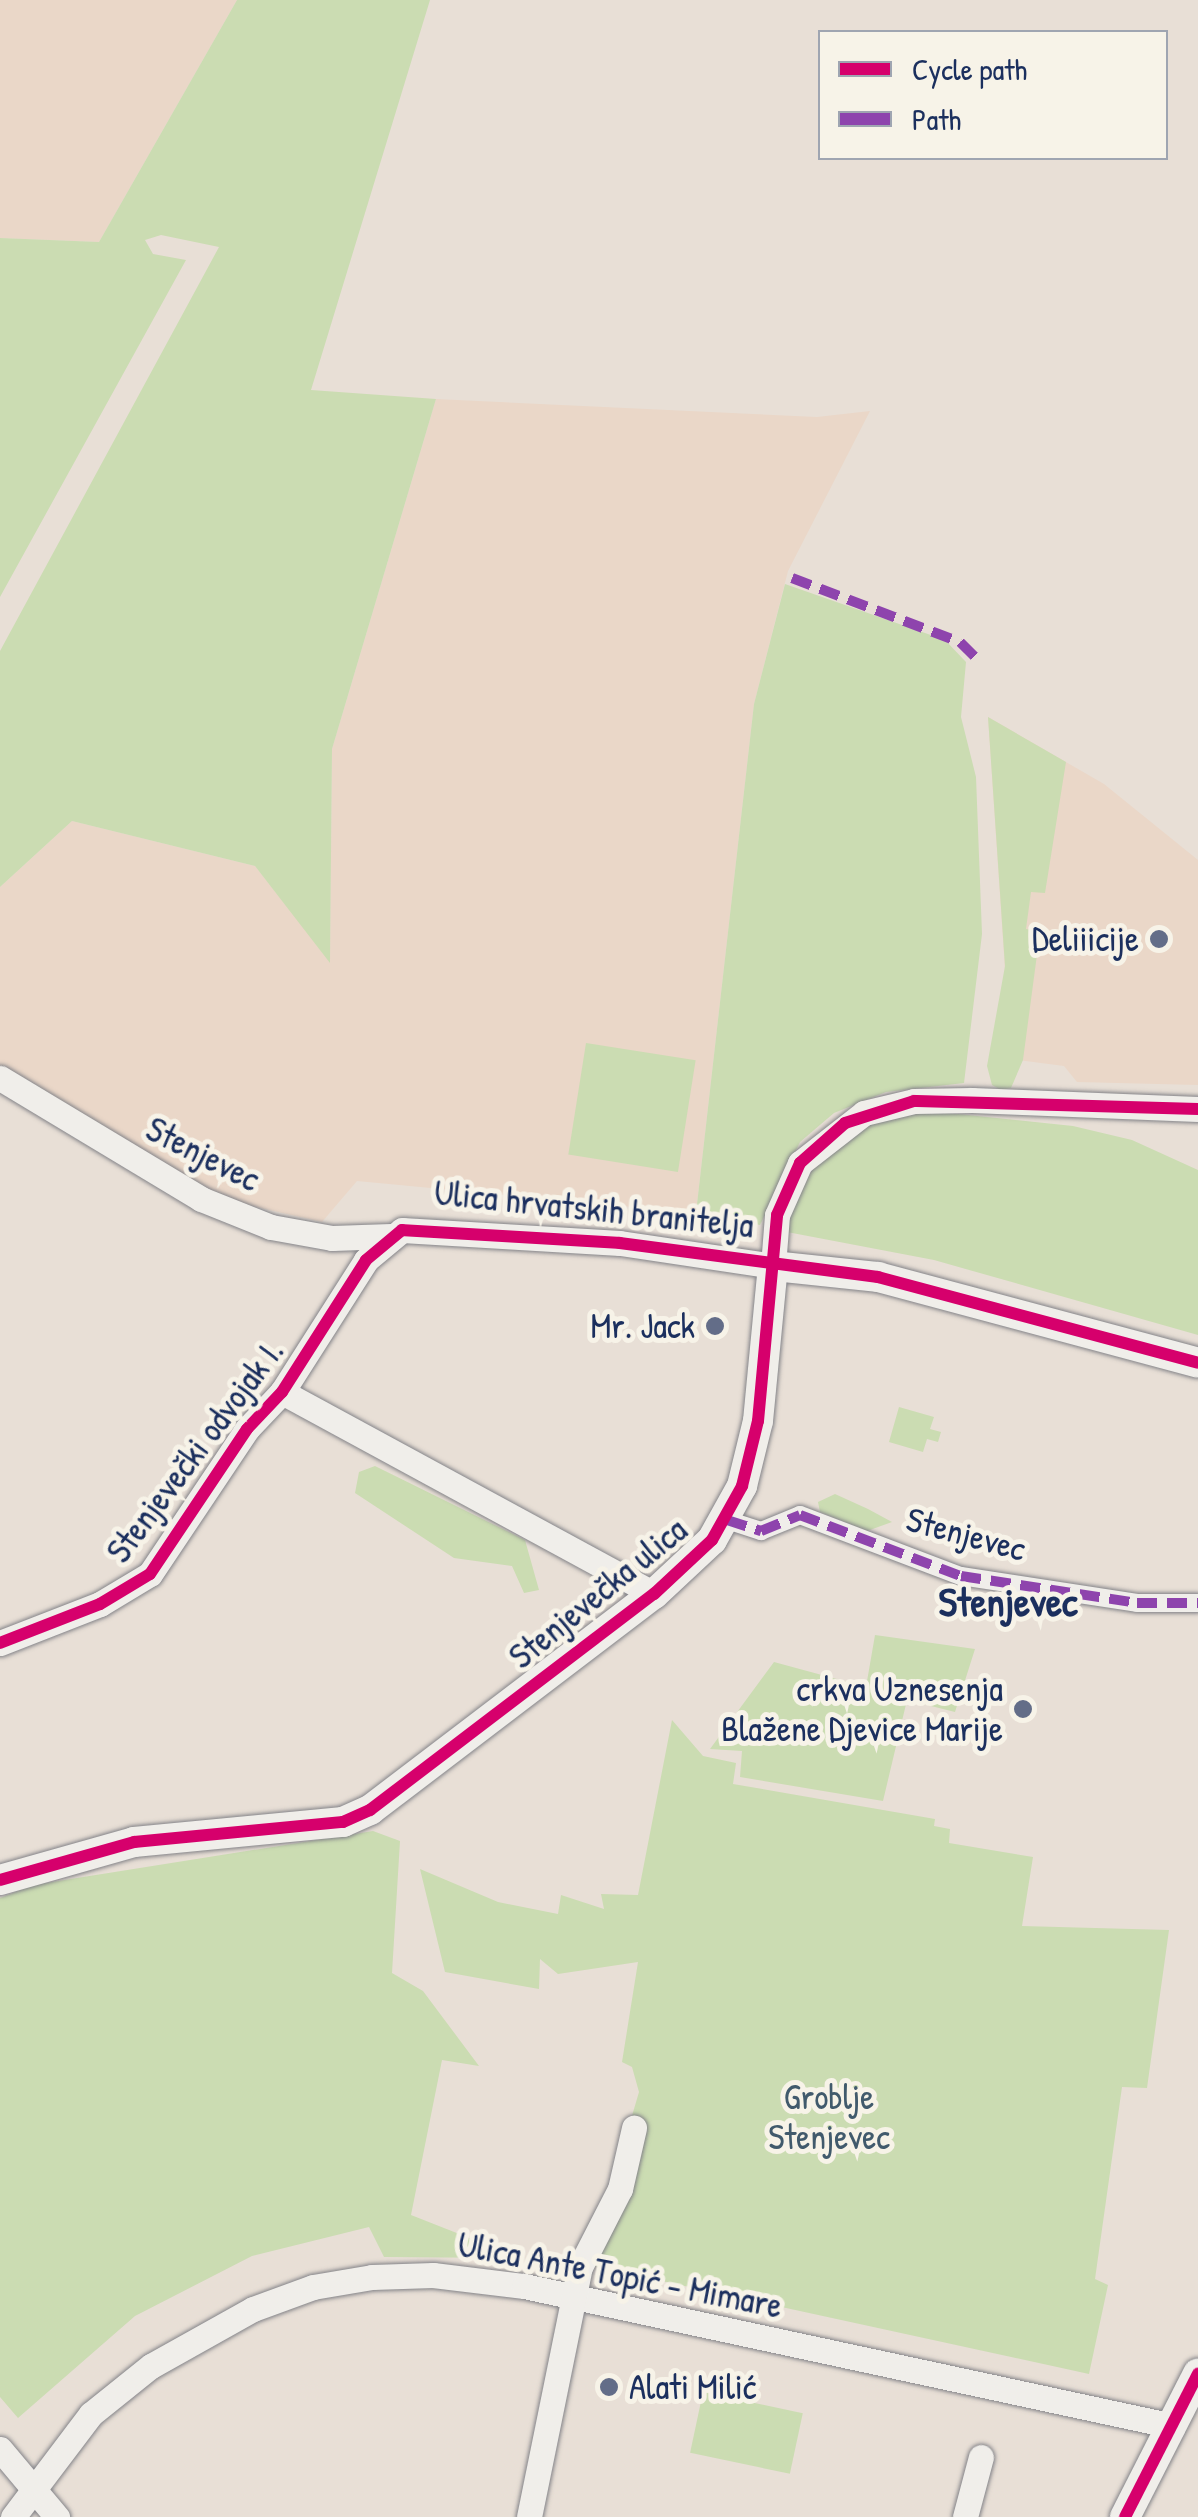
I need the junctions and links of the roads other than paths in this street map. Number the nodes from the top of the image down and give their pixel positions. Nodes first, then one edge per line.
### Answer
1 (0, 1078) edge
2 (1198, 1109) edge
3 (392, 1236) junction
4 (772, 1266) junction
5 (1198, 1363) edge
6 (282, 1392) junction
7 (727, 1520) junction
8 (654, 1594) junction
9 (1198, 1603) edge
10 (0, 1643) edge
11 (0, 1880) edge
12 (634, 2128) dead end
13 (574, 2297) junction
14 (1198, 2374) edge
15 (1172, 2426) junction
16 (0, 2449) edge
17 (981, 2457) dead end
18 (32, 2487) junction
19 (13, 2517) edge
20 (58, 2517) edge
21 (529, 2517) edge
22 (965, 2517) edge
23 (1125, 2517) edge

1 - 3 street, Stenjevec
2 - 4 street, Stenjevečka ulica
3 - 4 street, Ulica hrvatskih branitelja
3 - 6 street, Stenjevečki odvojak I.
4 - 5 street, Ulica hrvatskih branitelja
4 - 7 street, Stenjevečka ulica
6 - 8 street, Stenjevečka ulica
6 - 10 street, Stenjevečki odvojak I.
7 - 8 street, Stenjevečka ulica
7 - 9 street, Stenjevec
8 - 11 street, Stenjevečka ulica
12 - 13 street
13 - 15 street, Ulica Ante Topić - Mimare
13 - 18 street, Ulica Ante Topić - Mimare
13 - 21 street
14 - 15 street
15 - 23 street
16 - 18 street
17 - 22 street
18 - 19 street, Ulica Ante Topić - Mimare
18 - 20 street

